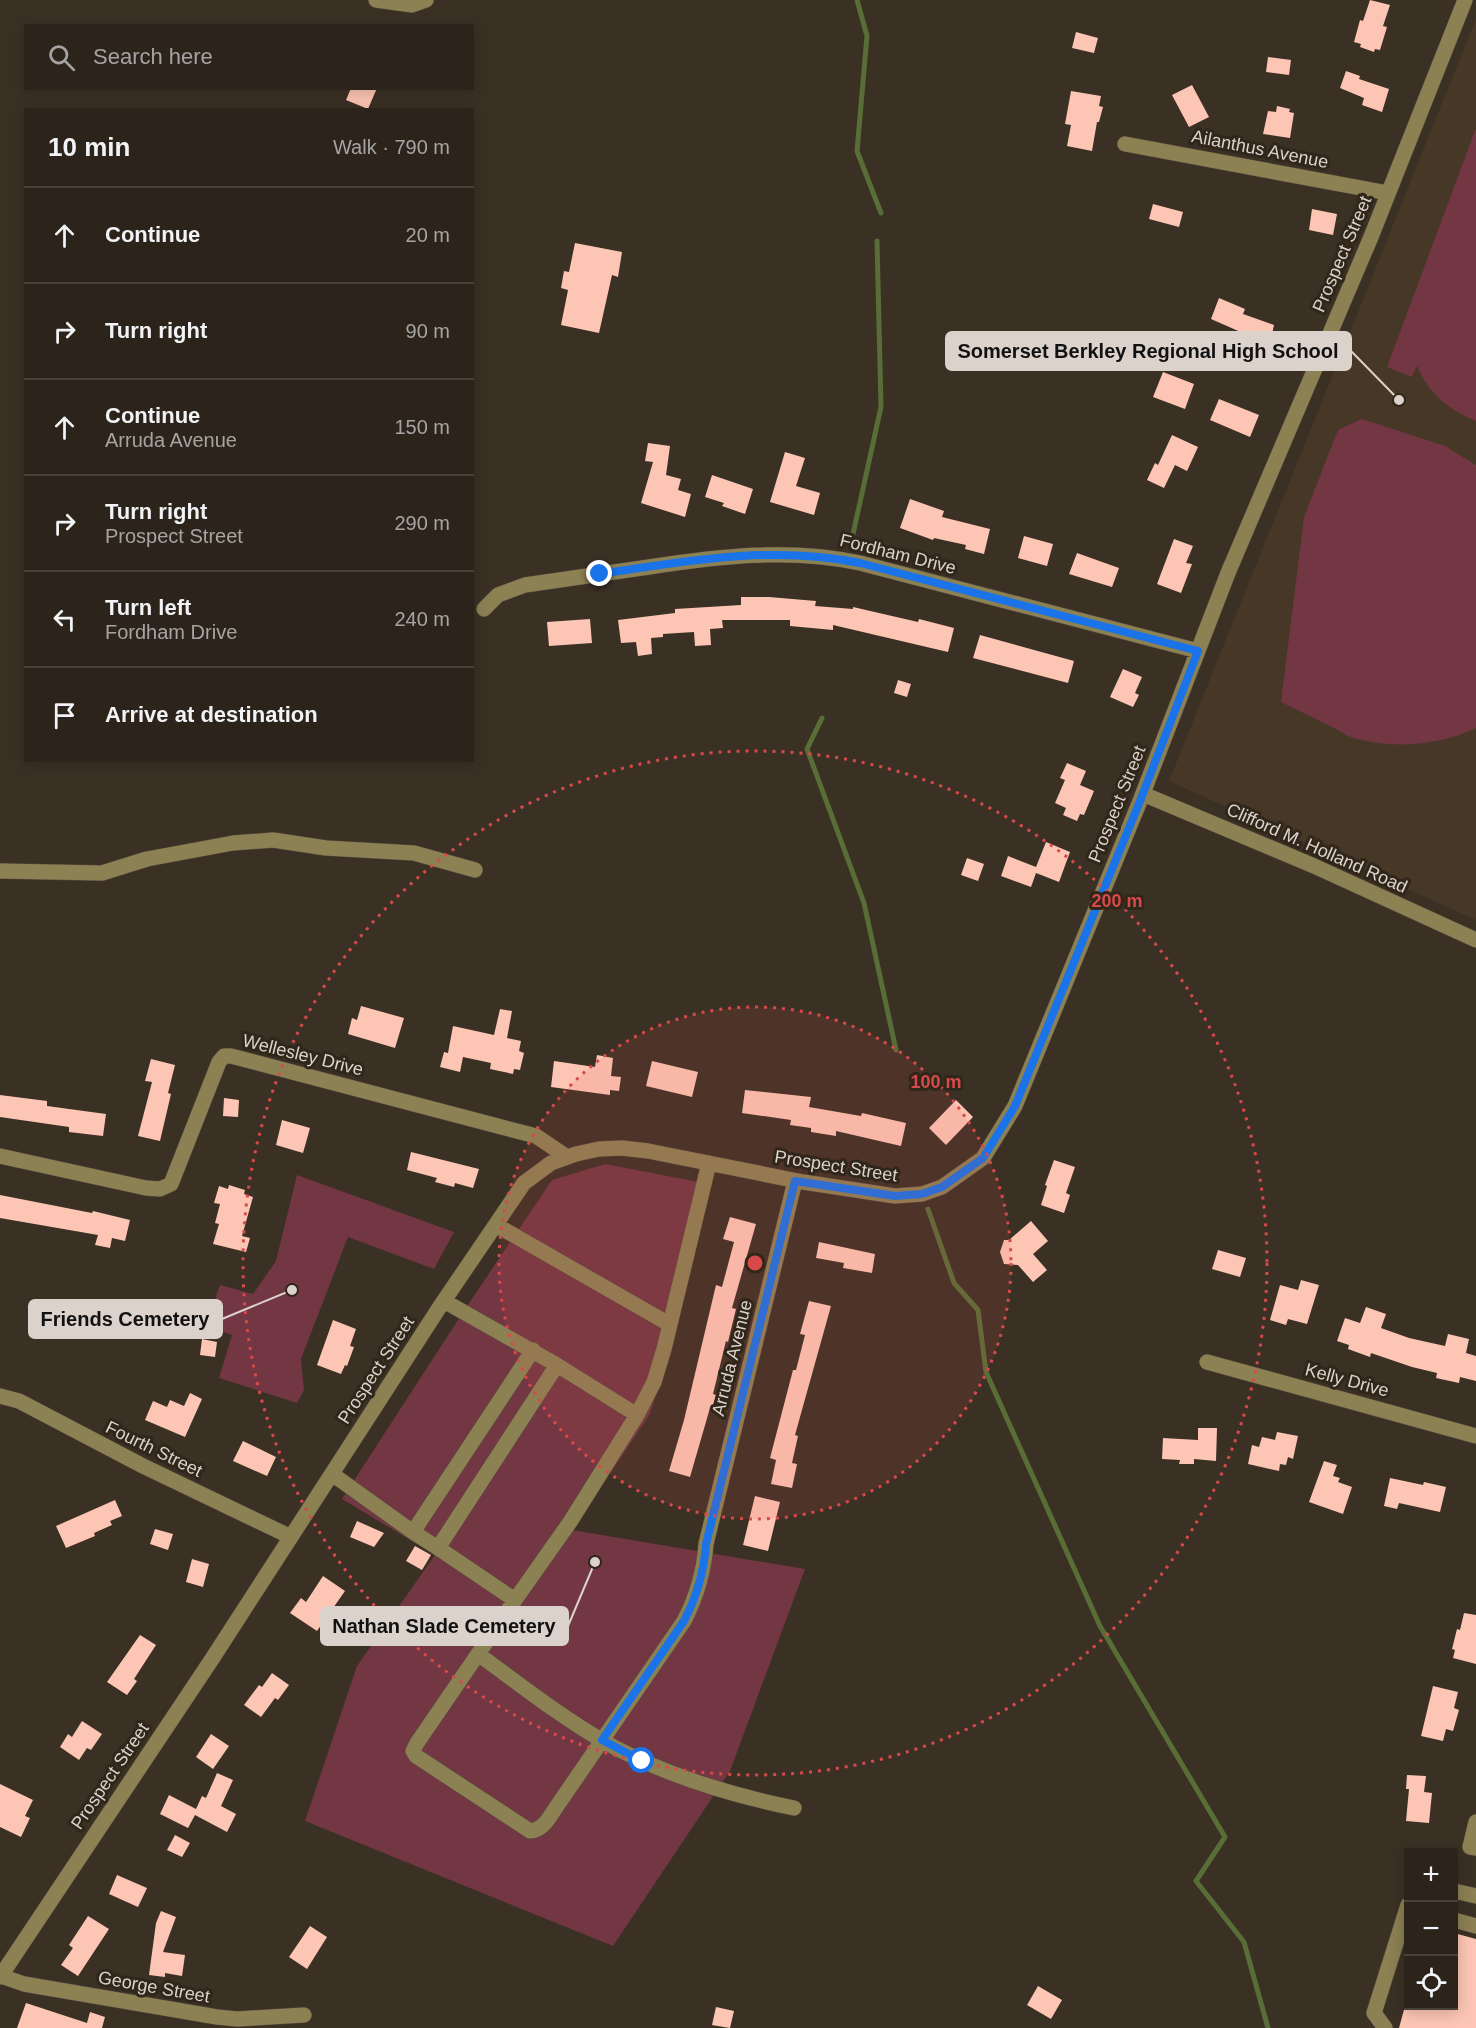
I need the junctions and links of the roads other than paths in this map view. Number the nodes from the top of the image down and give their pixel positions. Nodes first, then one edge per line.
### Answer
1 (376, 0) edge
2 (426, 0) edge
3 (1465, 0) edge
4 (1125, 144) dead end
5 (1388, 193) junction
6 (484, 609) dead end
7 (1198, 651) junction
8 (1143, 794) junction
9 (475, 870) dead end
10 (0, 871) edge
11 (1476, 940) edge
12 (0, 1156) edge
13 (567, 1157) junction
14 (709, 1163) junction
15 (795, 1181) junction
16 (496, 1225) junction
17 (444, 1301) junction
18 (669, 1324) junction
19 (532, 1350) junction
20 (1207, 1362) dead end
21 (557, 1365) junction
22 (0, 1396) edge
23 (637, 1415) junction
24 (1476, 1436) edge
25 (332, 1474) junction
26 (413, 1532) junction
27 (291, 1537) junction
28 (438, 1548) junction
29 (515, 1600) junction
30 (478, 1654) junction
31 (602, 1740) junction
32 (794, 1808) dead end
33 (1476, 1822) edge
34 (1473, 1847) edge
35 (1458, 1892) edge
36 (1476, 1896) edge
37 (1404, 1920) edge
38 (1458, 1921) edge
39 (1476, 1926) edge
40 (0, 1977) edge
41 (304, 2015) dead end
42 (1385, 2028) edge

1 - 2 street
3 - 5 street, Prospect Street
4 - 5 street, Ailanthus Avenue
5 - 7 street, Prospect Street
6 - 7 street, Fordham Drive
7 - 8 street, Prospect Street
8 - 11 street, Clifford M. Holland Road
8 - 15 street, Prospect Street
9 - 10 street
12 - 13 street, Wellesley Drive
13 - 14 street, Prospect Street
13 - 16 street, Prospect Street
14 - 15 street, Prospect Street
14 - 18 street
15 - 31 street, Arruda Avenue
16 - 17 street, Prospect Street
16 - 18 street
17 - 19 street
17 - 25 street, Prospect Street
18 - 23 street
19 - 21 street
19 - 26 street
20 - 24 street, Kelly Drive
21 - 23 street
21 - 28 street
22 - 27 street, Fourth Street
23 - 29 street
25 - 26 street
25 - 27 street, Prospect Street
26 - 28 street
27 - 40 street, Prospect Street
28 - 29 street
29 - 30 street
30 - 31 street
30 - 31 street, Arruda Avenue
31 - 32 street
33 - 34 street
35 - 36 street
37 - 42 street
38 - 39 street
40 - 41 street, George Street

